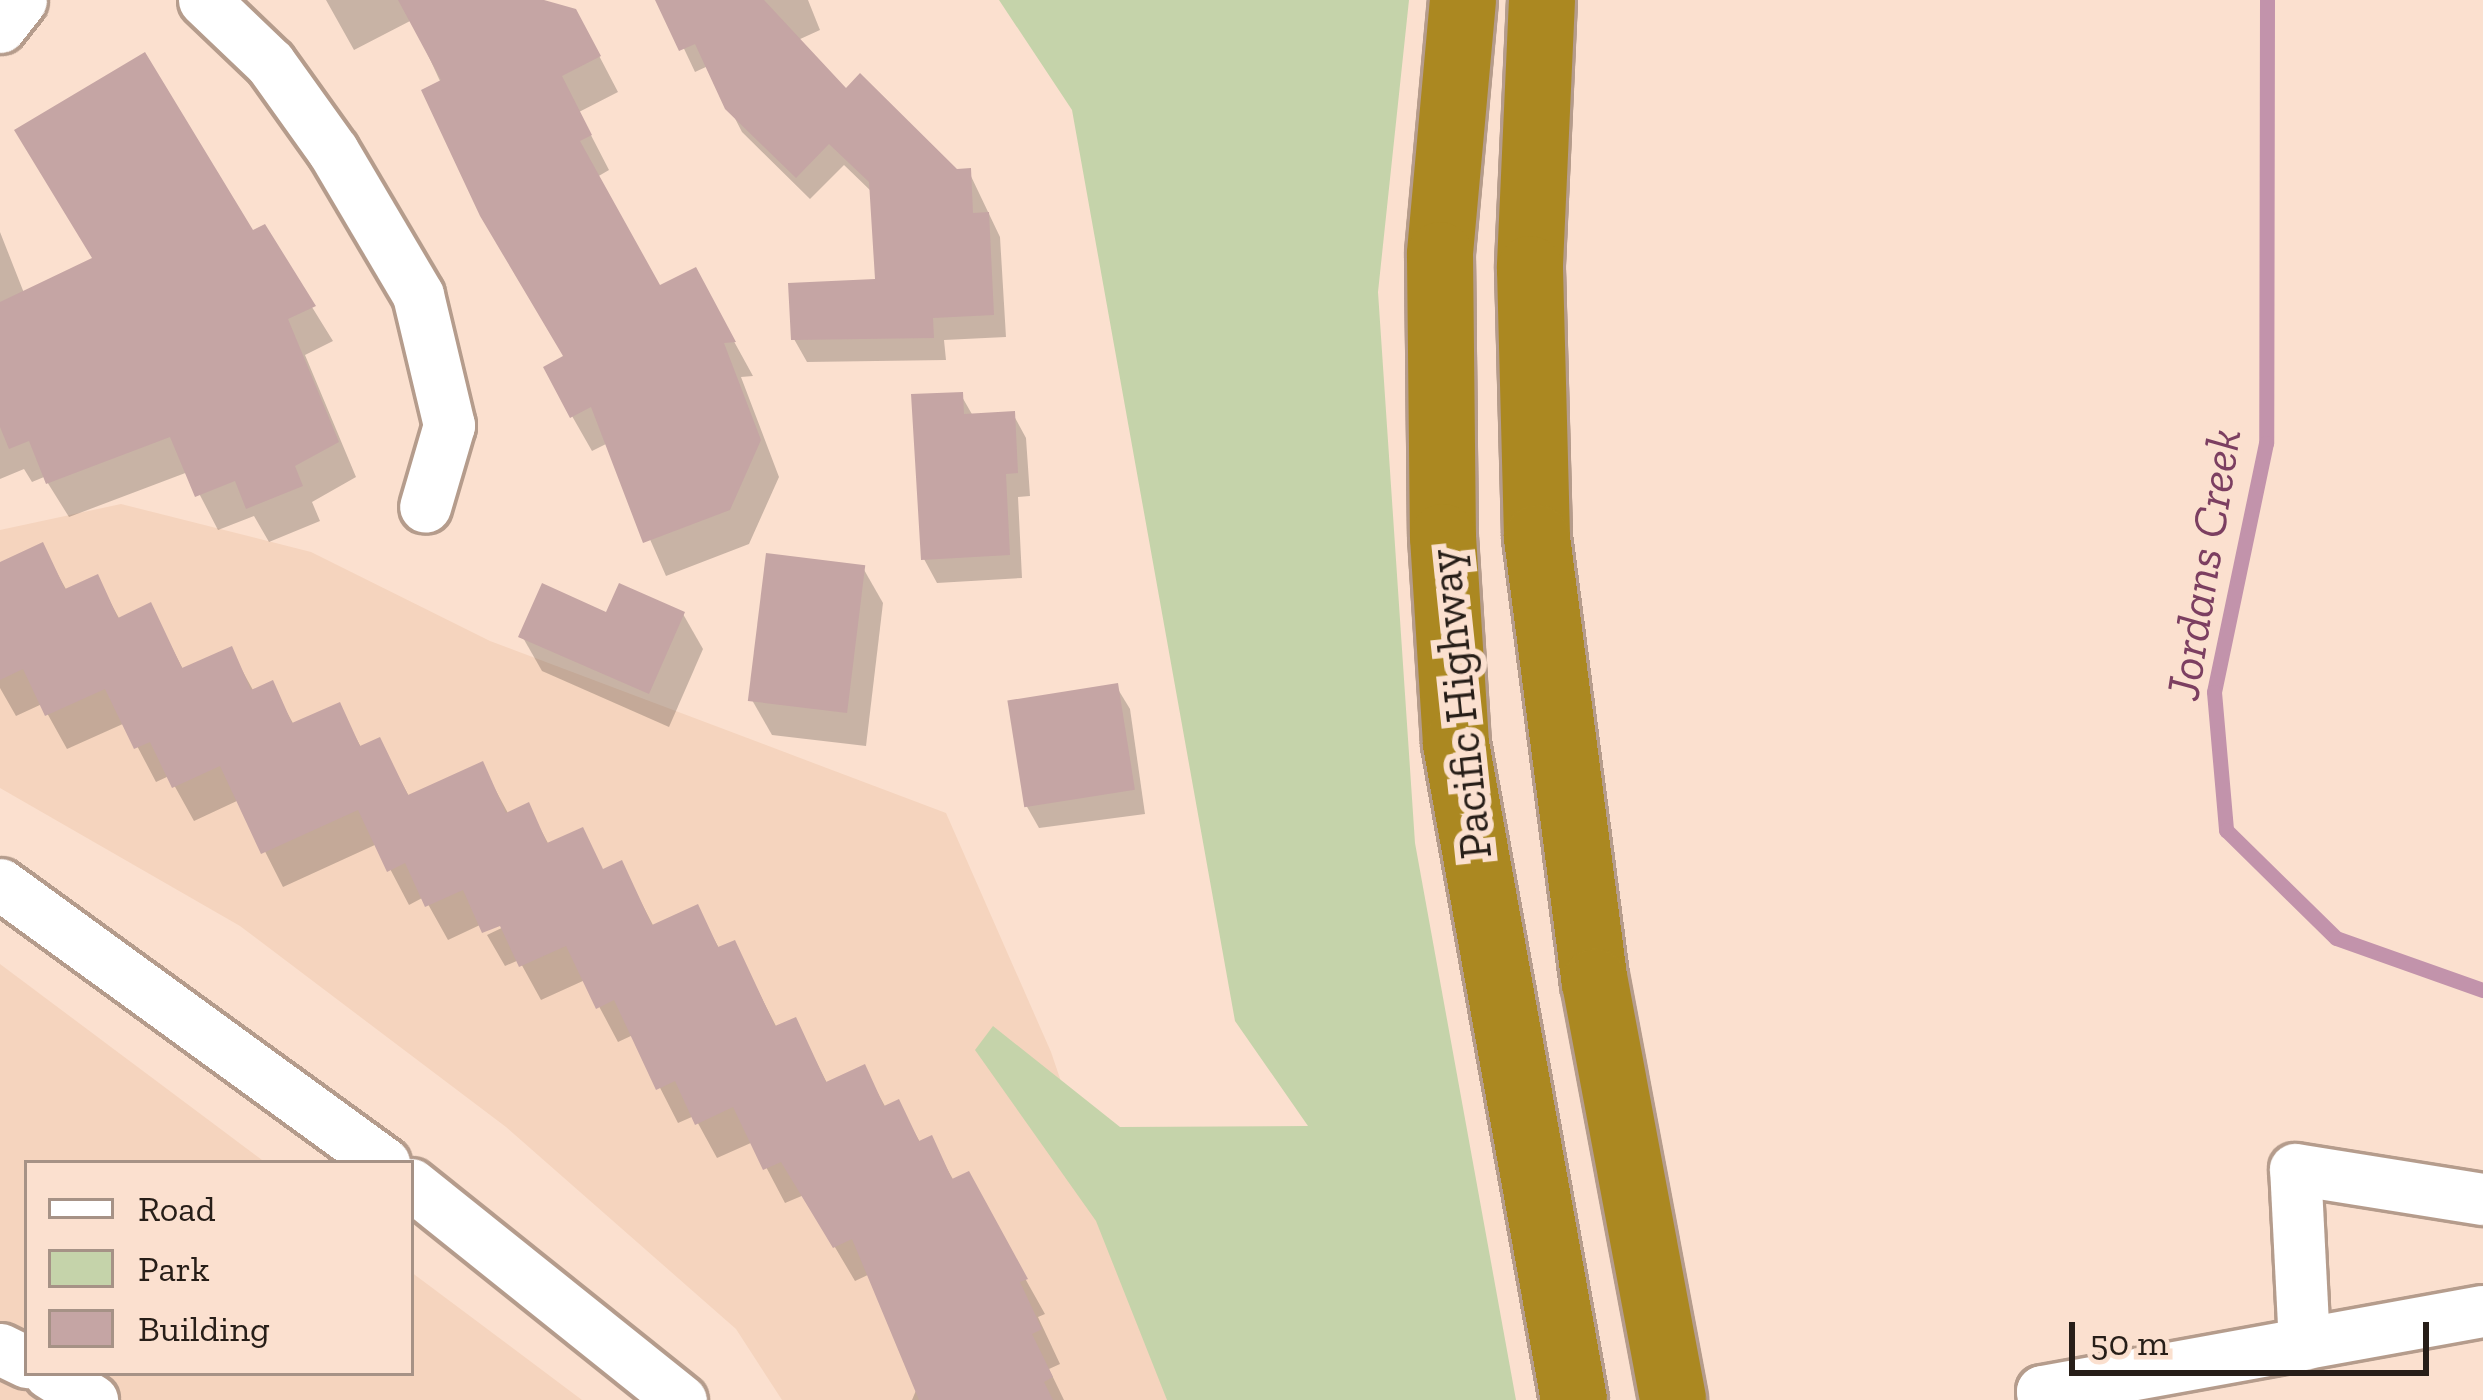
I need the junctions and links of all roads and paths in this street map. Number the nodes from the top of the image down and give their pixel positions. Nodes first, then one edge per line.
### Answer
1 (22, 0) edge
2 (204, 0) edge
3 (1463, 0) edge
4 (1542, 0) edge
5 (0, 27) edge
6 (425, 506) dead end
7 (0, 884) edge
8 (380, 1160) edge
9 (414, 1186) edge
10 (2483, 1199) edge
11 (2483, 1311) edge
12 (2304, 1344) junction
13 (54, 1376) edge
14 (1670, 1395) edge
15 (92, 1400) edge
16 (681, 1400) edge
17 (1574, 1400) edge
18 (2043, 1400) edge

1 - 5 street
2 - 6 street
3 - 17 highway, Pacific Highway
4 - 14 highway, Pacific Highway
7 - 8 street
9 - 16 street
10 - 12 street
11 - 12 street
12 - 18 street
13 - 15 street

